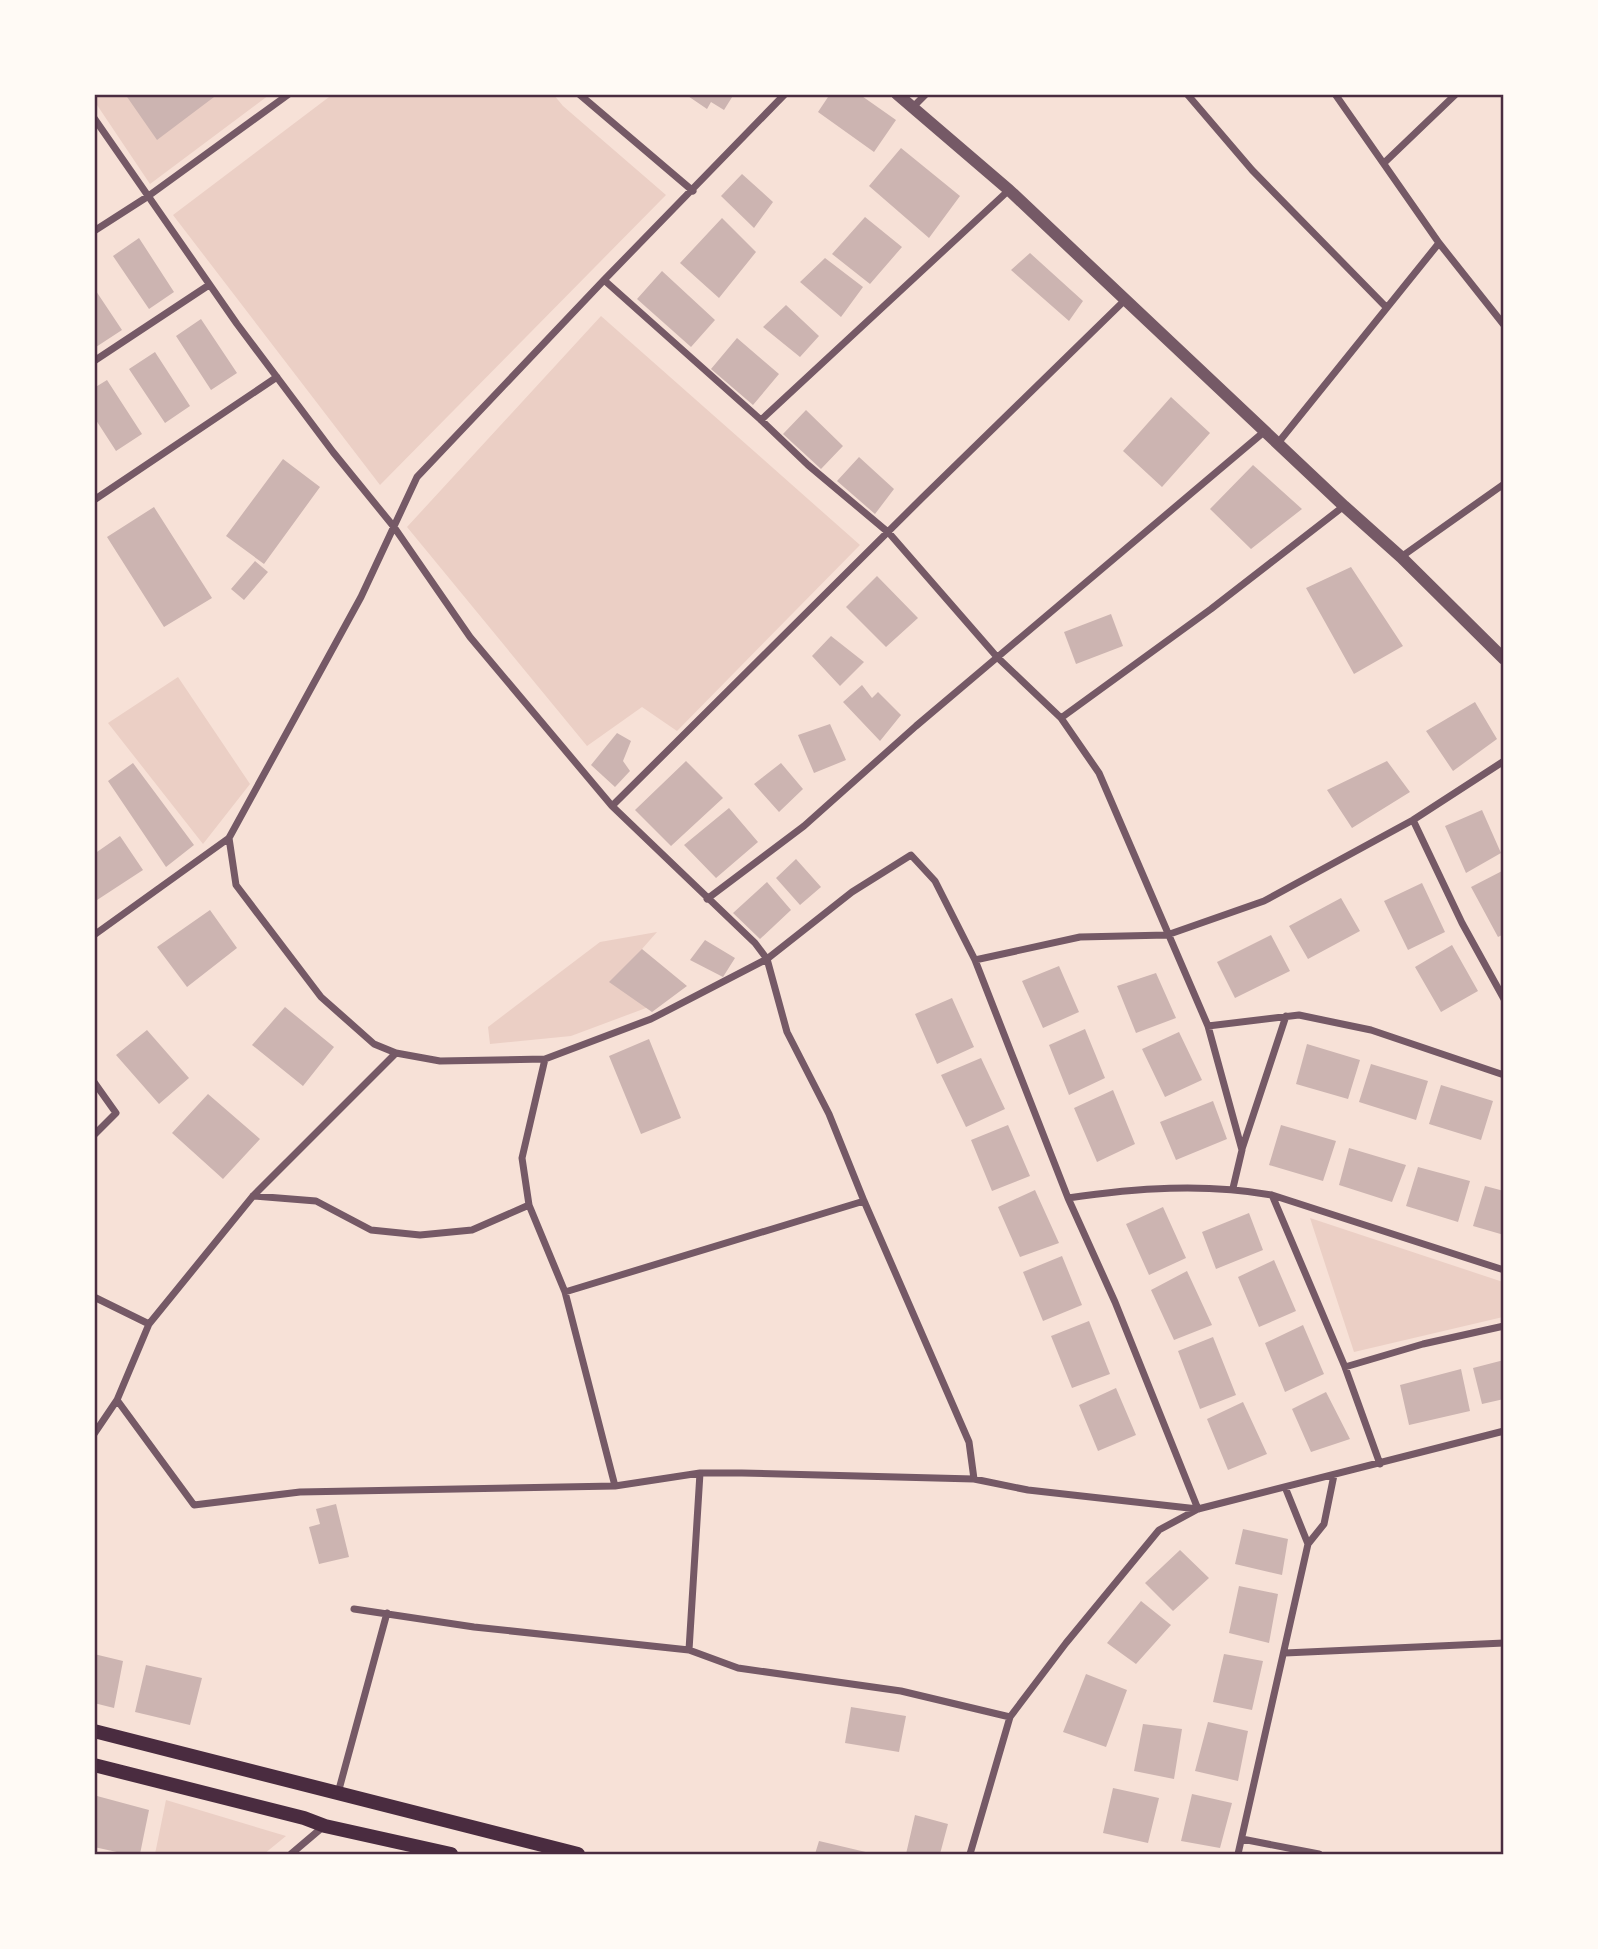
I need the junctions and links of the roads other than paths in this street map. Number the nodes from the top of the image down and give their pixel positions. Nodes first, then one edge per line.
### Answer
1 (289, 94) edge
2 (785, 94) edge
3 (897, 94) edge
4 (926, 94) edge
5 (1186, 94) edge
6 (1335, 94) edge
7 (1456, 94) edge
8 (584, 96) edge
9 (913, 107) junction
10 (94, 118) edge
11 (1384, 163) junction
12 (1009, 190) junction
13 (693, 191) junction
14 (147, 197) junction
15 (94, 231) edge
16 (1439, 243) junction
17 (604, 280) junction
18 (209, 285) junction
19 (1126, 299) junction
20 (1386, 307) junction
21 (1503, 324) edge
22 (94, 361) edge
23 (277, 377) junction
24 (761, 420) junction
25 (1265, 431) junction
26 (1278, 443) junction
27 (1503, 484) edge
28 (94, 500) edge
29 (1344, 506) junction
30 (394, 527) junction
31 (889, 533) junction
32 (1401, 556) junction
33 (997, 657) junction
34 (1503, 659) edge
35 (1061, 718) junction
36 (1503, 761) edge
37 (612, 806) junction
38 (1413, 820) junction
39 (229, 838) junction
40 (707, 899) junction
41 (94, 935) edge
42 (1167, 935) junction
43 (767, 959) junction
44 (975, 960) junction
45 (1503, 999) edge
46 (1286, 1016) junction
47 (1208, 1026) junction
48 (396, 1053) junction
49 (545, 1059) junction
50 (1503, 1075) edge
51 (94, 1082) edge
52 (94, 1135) edge
53 (1242, 1150) junction
54 (1233, 1188) junction
55 (1272, 1195) junction
56 (253, 1196) junction
57 (1068, 1198) junction
58 (864, 1201) junction
59 (529, 1205) junction
60 (1503, 1270) edge
61 (565, 1292) junction
62 (94, 1297) edge
63 (149, 1324) junction
64 (1503, 1326) edge
65 (1345, 1367) junction
66 (117, 1400) junction
67 (1503, 1431) edge
68 (94, 1434) edge
69 (1380, 1464) junction
70 (700, 1473) junction
71 (1334, 1475) junction
72 (974, 1479) junction
73 (615, 1486) junction
74 (1284, 1487) junction
75 (1198, 1508) junction
76 (1308, 1544) junction
77 (354, 1609) dead end
78 (387, 1613) junction
79 (1503, 1643) edge
80 (689, 1650) junction
81 (1285, 1653) junction
82 (1010, 1717) junction
83 (94, 1731) edge
84 (94, 1765) edge
85 (338, 1794) junction
86 (325, 1826) junction
87 (1242, 1839) junction
88 (291, 1854) edge
89 (452, 1854) edge
90 (578, 1854) edge
91 (970, 1854) edge
92 (1238, 1854) edge
93 (1319, 1854) edge

1 - 14 street
2 - 13 street
3 - 9 street
4 - 9 street
5 - 20 street
6 - 11 street
7 - 11 street
8 - 13 street
9 - 12 street
10 - 14 street
11 - 16 street
12 - 19 street
12 - 24 street
13 - 17 street
14 - 15 street
14 - 18 street
16 - 20 street
16 - 21 street
17 - 24 street
17 - 30 street
18 - 22 street
18 - 23 street
19 - 25 street
19 - 31 street
20 - 26 street
23 - 28 street
23 - 30 street
24 - 31 street
25 - 26 street
25 - 33 street
26 - 29 street
27 - 32 street
29 - 32 street
29 - 35 street
30 - 37 street
30 - 39 street
31 - 33 street
31 - 37 street
32 - 34 street
33 - 35 street
33 - 40 street
35 - 42 street
36 - 38 street
37 - 40 street
38 - 42 street
38 - 45 street
39 - 41 street
39 - 48 street
40 - 43 street
42 - 44 street
42 - 47 street
43 - 44 street
43 - 49 street
43 - 58 street
44 - 57 street
46 - 47 street
46 - 50 street
46 - 53 street
47 - 53 street
48 - 49 street
48 - 56 street
49 - 59 street
51 - 52 street
53 - 54 street
54 - 55 street
54 - 57 street
55 - 60 street
55 - 65 street
56 - 59 street
56 - 63 street
57 - 75 street
58 - 61 street
58 - 72 street
59 - 61 street
61 - 73 street
62 - 63 street
63 - 66 street
64 - 65 street
65 - 69 street
66 - 68 street
66 - 73 street
67 - 69 street
69 - 71 street
70 - 72 street
70 - 73 street
70 - 80 street
71 - 74 street
71 - 76 street
72 - 75 street
74 - 75 street
74 - 76 street
75 - 82 street
76 - 81 street
77 - 78 street
78 - 80 street
78 - 85 street
79 - 81 street
80 - 82 street
81 - 87 street
82 - 91 street
83 - 85 main road
84 - 86 main road
85 - 90 main road
86 - 88 street
86 - 89 main road
87 - 92 street
87 - 93 street

